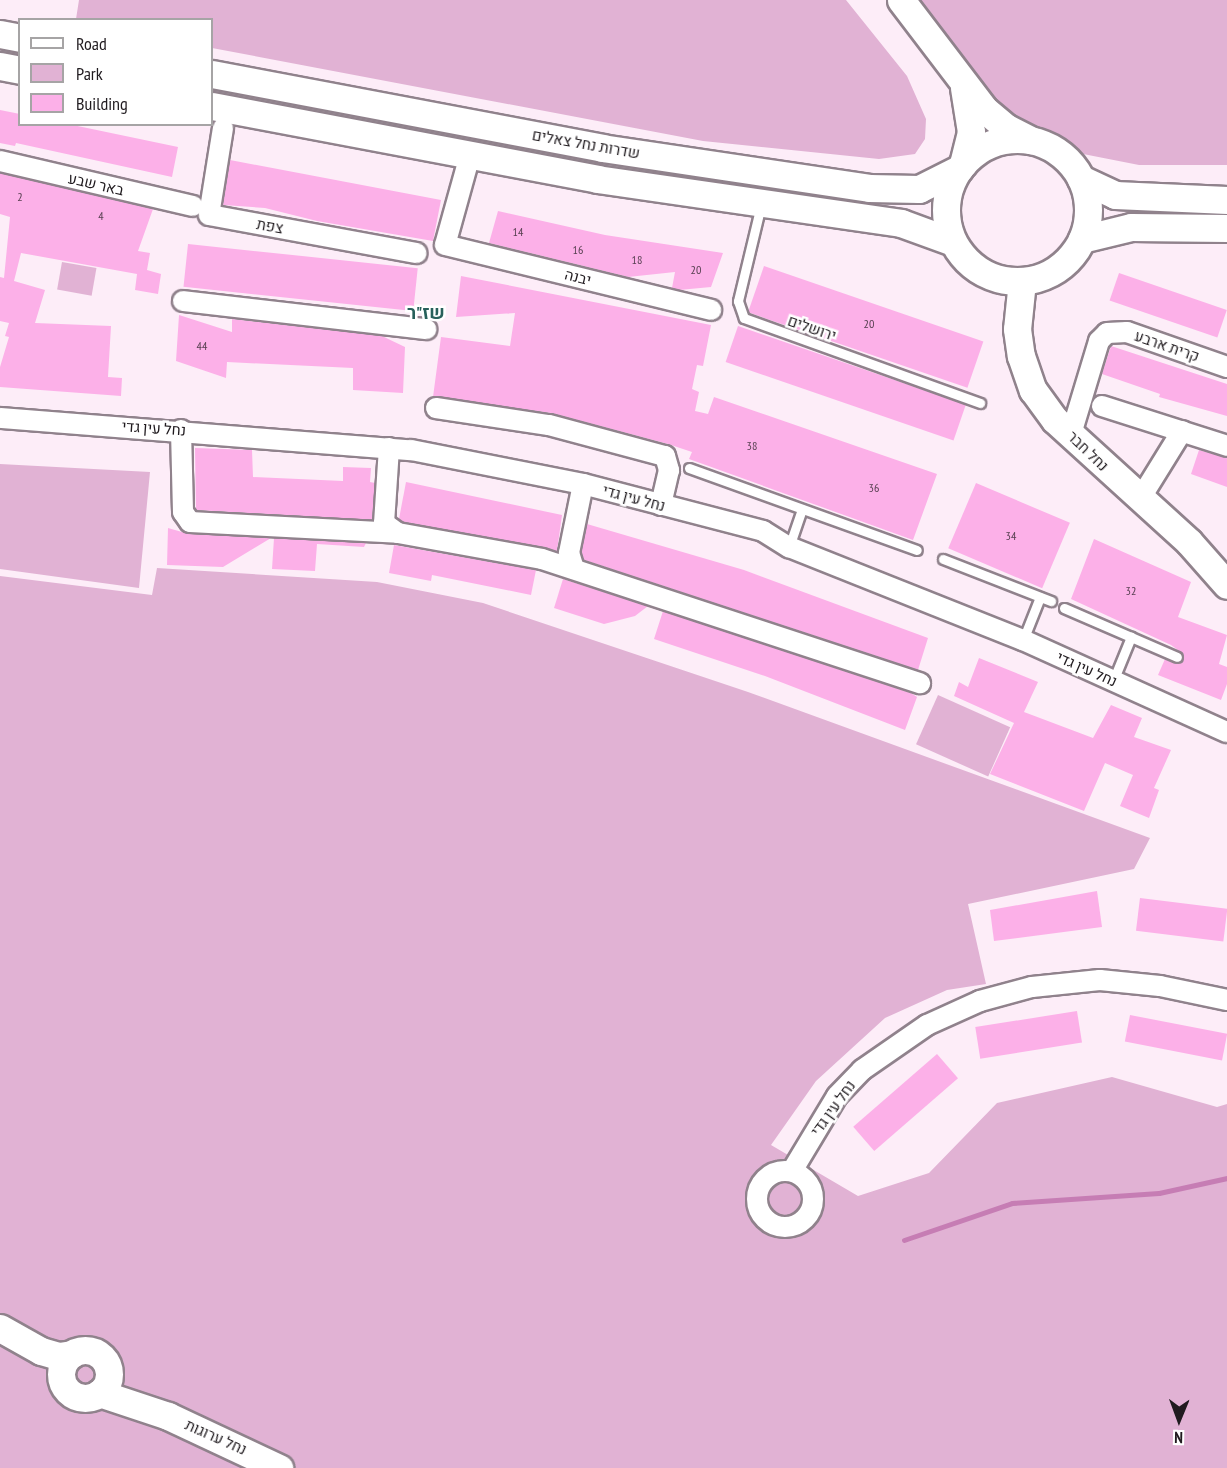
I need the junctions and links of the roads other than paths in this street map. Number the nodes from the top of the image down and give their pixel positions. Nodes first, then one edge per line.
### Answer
1 (901, 0) edge
2 (0, 34) edge
3 (18, 38) edge
4 (0, 66) edge
5 (18, 70) edge
6 (213, 74) edge
7 (961, 81) junction
8 (217, 117) edge
9 (1035, 141) junction
10 (470, 155) junction
11 (0, 161) edge
12 (961, 166) junction
13 (1081, 179) junction
14 (1227, 200) edge
15 (761, 205) junction
16 (193, 206) dead end
17 (1227, 228) edge
18 (1082, 240) junction
19 (953, 242) junction
20 (417, 253) dead end
21 (1022, 281) junction
22 (183, 301) dead end
23 (711, 310) dead end
24 (426, 329) dead end
25 (1227, 367) edge
26 (980, 403) dead end
27 (1102, 406) dead end
28 (436, 408) dead end
29 (0, 418) edge
30 (181, 430) junction
31 (1182, 431) junction
32 (1071, 434) junction
33 (1227, 446) edge
34 (389, 448) junction
35 (689, 468) dead end
36 (583, 484) junction
37 (1140, 499) junction
38 (661, 505) junction
39 (802, 509) junction
40 (398, 533) junction
41 (789, 547) junction
42 (917, 550) dead end
43 (943, 559) dead end
44 (574, 569) junction
45 (1227, 585) edge
46 (1040, 597) junction
47 (1051, 601) dead end
48 (1064, 608) dead end
49 (1131, 637) junction
50 (1023, 640) junction
51 (1177, 657) dead end
52 (1113, 681) junction
53 (920, 683) dead end
54 (1227, 732) edge
55 (1227, 1000) edge
56 (792, 1171) dead end
57 (0, 1328) edge
58 (66, 1364) junction
59 (104, 1382) junction
60 (272, 1465) edge

1 - 7 main road
2 - 3 main road
4 - 5 main road
6 - 12 main road, שדרות נחל צאלים
7 - 9 main road
7 - 12 main road
8 - 10 main road
8 - 20 street, צפת
9 - 12 main road
9 - 13 main road
10 - 15 main road
10 - 23 street, יבנה
11 - 16 street, באר שבע
12 - 19 main road
13 - 14 main road
13 - 18 main road
15 - 19 main road
15 - 26 lane, ירושלים
17 - 18 main road
18 - 21 main road
19 - 21 main road
21 - 32 main road, נחל חבר
22 - 24 street
25 - 32 street, קרית ארבע
27 - 31 street
28 - 38 street
29 - 30 street, נחל עין גדי
30 - 34 street, נחל עין גדי
30 - 40 street
31 - 33 street
31 - 37 street
32 - 37 main road, נחל חבר
34 - 36 street, נחל עין גדי
34 - 40 street
35 - 39 lane
36 - 38 street, נחל עין גדי
36 - 44 street
37 - 45 main road, נחל חבר
38 - 41 street, נחל עין גדי
39 - 41 lane
39 - 42 lane
40 - 44 street
41 - 50 street, נחל עין גדי
43 - 46 lane
44 - 53 street
46 - 47 lane
46 - 50 lane
48 - 49 lane
49 - 51 lane
49 - 52 lane
50 - 52 street, נחל עין גדי
52 - 54 street, נחל עין גדי
55 - 56 street, נחל עין גדי
57 - 58 main road
58 - 59 main road
58 - 59 main road
59 - 60 main road, נחל ערוגות

